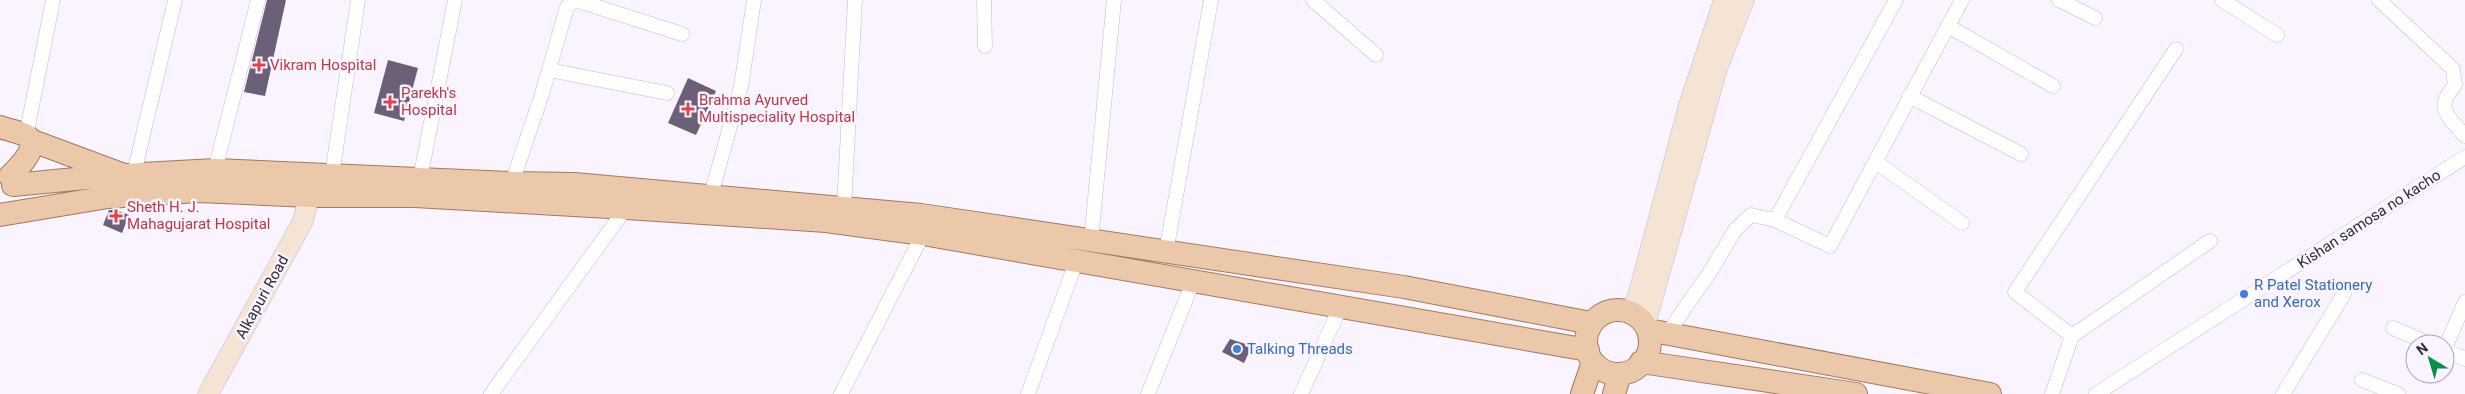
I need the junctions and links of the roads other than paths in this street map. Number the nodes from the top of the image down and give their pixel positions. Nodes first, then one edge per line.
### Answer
1 (53, 0) edge
2 (174, 0) edge
3 (258, 0) edge
4 (358, 0) edge
5 (455, 0) edge
6 (754, 0) edge
7 (855, 0) edge
8 (984, 0) edge
9 (1114, 0) edge
10 (1211, 0) edge
11 (1313, 0) edge
12 (1724, 0) edge
13 (1744, 0) edge
14 (1896, 0) edge
15 (1962, 0) edge
16 (2059, 0) edge
17 (2222, 0) edge
18 (2379, 0) edge
19 (2095, 18) dead end
20 (1948, 26) junction
21 (682, 34) dead end
22 (2277, 35) dead end
23 (985, 46) dead end
24 (2176, 49) dead end
25 (1376, 55) dead end
26 (549, 70) junction
27 (2053, 86) dead end
28 (667, 93) dead end
29 (1908, 96) junction
30 (0, 127) edge
31 (2465, 136) edge
32 (28, 138) junction
33 (2021, 154) dead end
34 (2465, 157) edge
35 (1876, 162) junction
36 (215, 170) junction
37 (129, 174) junction
38 (332, 175) junction
39 (8, 177) edge
40 (420, 179) junction
41 (512, 184) junction
42 (711, 195) junction
43 (309, 196) junction
44 (626, 208) junction
45 (844, 208) junction
46 (0, 214) edge
47 (1775, 220) junction
48 (1962, 223) dead end
49 (923, 234) junction
50 (1091, 241) junction
51 (2210, 241) dead end
52 (1166, 252) junction
53 (1076, 262) junction
54 (1194, 282) junction
55 (2344, 294) dead end
56 (2465, 302) edge
57 (1340, 308) junction
58 (1591, 323) junction
59 (1648, 326) junction
60 (2393, 328) dead end
61 (2407, 334) edge
62 (2451, 334) edge
63 (2072, 336) junction
64 (1590, 356) junction
65 (1641, 362) junction
66 (2362, 380) dead end
67 (1617, 384) edge
68 (208, 394) edge
69 (491, 394) edge
70 (841, 394) edge
71 (1028, 394) edge
72 (1148, 394) edge
73 (1301, 394) edge
74 (1582, 394) edge
75 (1856, 394) edge
76 (1990, 394) edge
77 (2052, 394) edge
78 (2096, 394) edge
79 (2282, 394) edge
80 (2398, 394) edge

1 - 32 street
2 - 37 street
3 - 36 street
4 - 38 street
5 - 40 street
6 - 42 street
7 - 45 street
8 - 23 street
9 - 50 street
10 - 52 street
11 - 25 street
12 - 59 street
13 - 59 street
14 - 47 street
15 - 20 street
16 - 19 street
17 - 22 street
18 - 31 street
20 - 27 street
20 - 29 street
21 - 26 street
24 - 63 street
26 - 28 street
26 - 41 street
29 - 33 street
29 - 35 street
30 - 32 main road
32 - 37 main road
32 - 39 main road
34 - 78 street, Kishan samosa no kacho
35 - 47 street
35 - 48 street
36 - 37 main road
36 - 38 main road
37 - 39 main road
38 - 40 main road
39 - 46 main road
40 - 41 main road
41 - 42 main road
42 - 45 main road
43 - 44 main road
43 - 46 main road
43 - 68 street, Alkapuri Road
44 - 49 main road
44 - 69 street
45 - 50 main road
47 - 59 street
49 - 53 main road
49 - 70 street
50 - 52 main road
51 - 63 street
52 - 58 main road
53 - 54 main road
53 - 71 street
54 - 57 main road
54 - 72 street
55 - 79 street
56 - 62 street
57 - 64 main road
57 - 73 street
58 - 59 main road
58 - 64 main road
59 - 65 main road
59 - 76 main road
60 - 61 street
63 - 77 street
64 - 67 main road
64 - 74 main road
65 - 67 main road
65 - 75 main road
66 - 80 street

